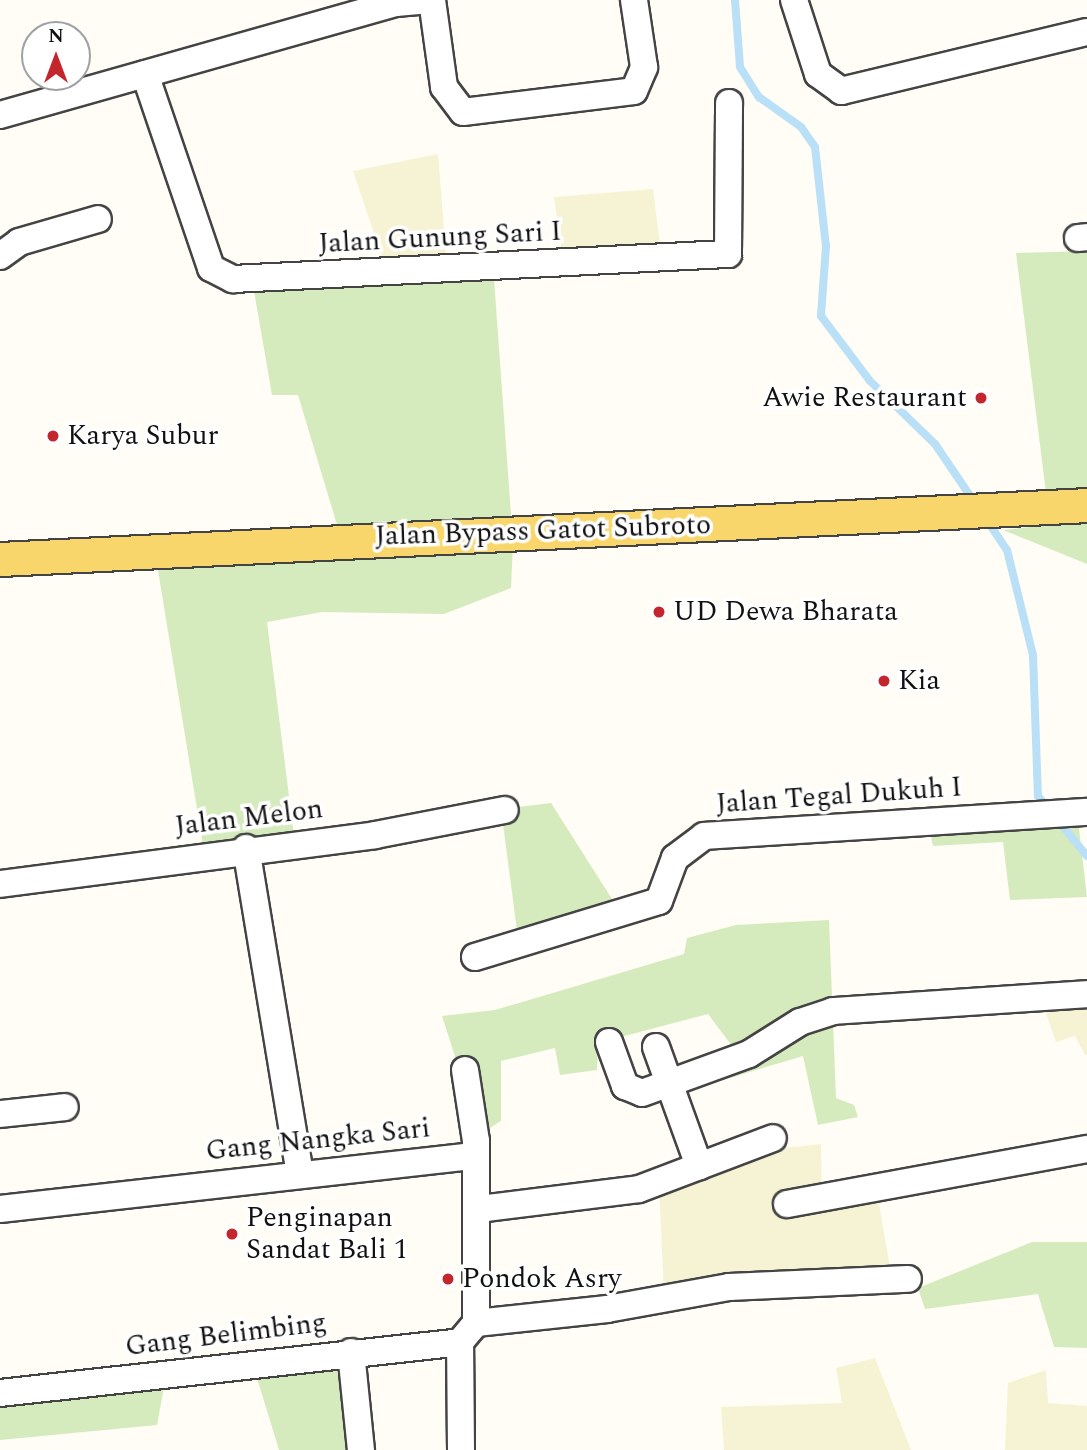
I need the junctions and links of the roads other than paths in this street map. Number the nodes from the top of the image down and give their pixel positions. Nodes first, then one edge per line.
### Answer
1 (431, 0) edge
2 (634, 0) edge
3 (794, 0) edge
4 (318, 12) edge
5 (1087, 32) edge
6 (145, 74) junction
7 (729, 103) dead end
8 (0, 115) edge
9 (98, 219) dead end
10 (0, 256) edge
11 (1087, 505) edge
12 (0, 559) edge
13 (505, 810) dead end
14 (1087, 812) edge
15 (246, 849) junction
16 (0, 884) edge
17 (475, 957) dead end
18 (1087, 994) edge
19 (610, 1042) dead end
20 (656, 1047) dead end
21 (465, 1070) dead end
22 (670, 1087) junction
23 (65, 1107) dead end
24 (0, 1114) edge
25 (773, 1138) dead end
26 (1087, 1149) edge
27 (476, 1156) junction
28 (699, 1166) junction
29 (300, 1172) junction
30 (787, 1205) dead end
31 (0, 1209) edge
32 (479, 1209) junction
33 (908, 1279) dead end
34 (468, 1333) junction
35 (351, 1352) junction
36 (0, 1393) edge
37 (360, 1450) edge
38 (461, 1450) edge

1 - 2 street
1 - 4 street
3 - 5 street
4 - 6 street
6 - 7 street, Jalan Gunung Sari I
6 - 8 street
9 - 10 street
11 - 12 main road, Jalan Bypass Gatot Subroto
13 - 15 street, Jalan Melon
14 - 17 street, Jalan Tegal Dukuh I
15 - 16 street, Jalan Melon
15 - 29 street
18 - 22 street
19 - 22 street
20 - 22 street
21 - 27 street
22 - 28 street
23 - 24 street
25 - 28 street
26 - 30 street
27 - 29 street, Gang Nangka Sari
27 - 32 street
28 - 32 street
29 - 31 street, Gang Nangka Sari
32 - 34 street
33 - 34 street, Gang Belimbing
34 - 35 street, Gang Belimbing
34 - 38 street
35 - 36 street, Gang Belimbing
35 - 37 street

